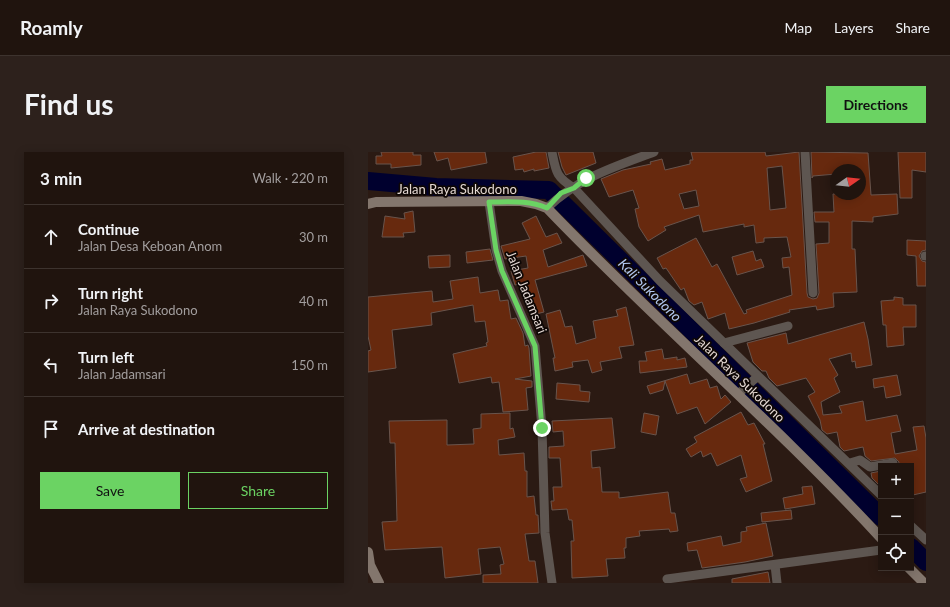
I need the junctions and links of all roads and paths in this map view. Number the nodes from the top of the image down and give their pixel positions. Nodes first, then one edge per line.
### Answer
1 (552, 152) edge
2 (654, 152) edge
3 (805, 152) edge
4 (574, 188) junction
5 (371, 202) edge
6 (489, 202) junction
7 (549, 206) junction
8 (813, 293) dead end
9 (788, 326) dead end
10 (724, 343) junction
11 (755, 379) junction
12 (741, 390) junction
13 (850, 463) junction
14 (878, 466) edge
15 (878, 492) edge
16 (914, 529) edge
17 (878, 535) edge
18 (926, 540) edge
19 (878, 550) edge
20 (368, 552) edge
21 (774, 565) junction
22 (912, 571) edge
23 (667, 579) dead end
24 (379, 583) edge
25 (552, 583) edge
26 (777, 583) edge
27 (924, 583) edge

1 - 4 street
2 - 4 street
3 - 8 street
4 - 7 street
4 - 10 street
5 - 6 main road, Jalan Raya Sukodono
6 - 7 main road, Jalan Raya Sukodono
6 - 25 street, Jalan Jadamsari
7 - 12 main road, Jalan Raya Sukodono
9 - 10 street
10 - 11 street
11 - 12 street
11 - 13 street
12 - 17 main road, Jalan Raya Sukodono
13 - 14 street
13 - 15 street
16 - 18 street
19 - 21 street
20 - 24 main road
21 - 23 street
21 - 26 street
22 - 27 main road

